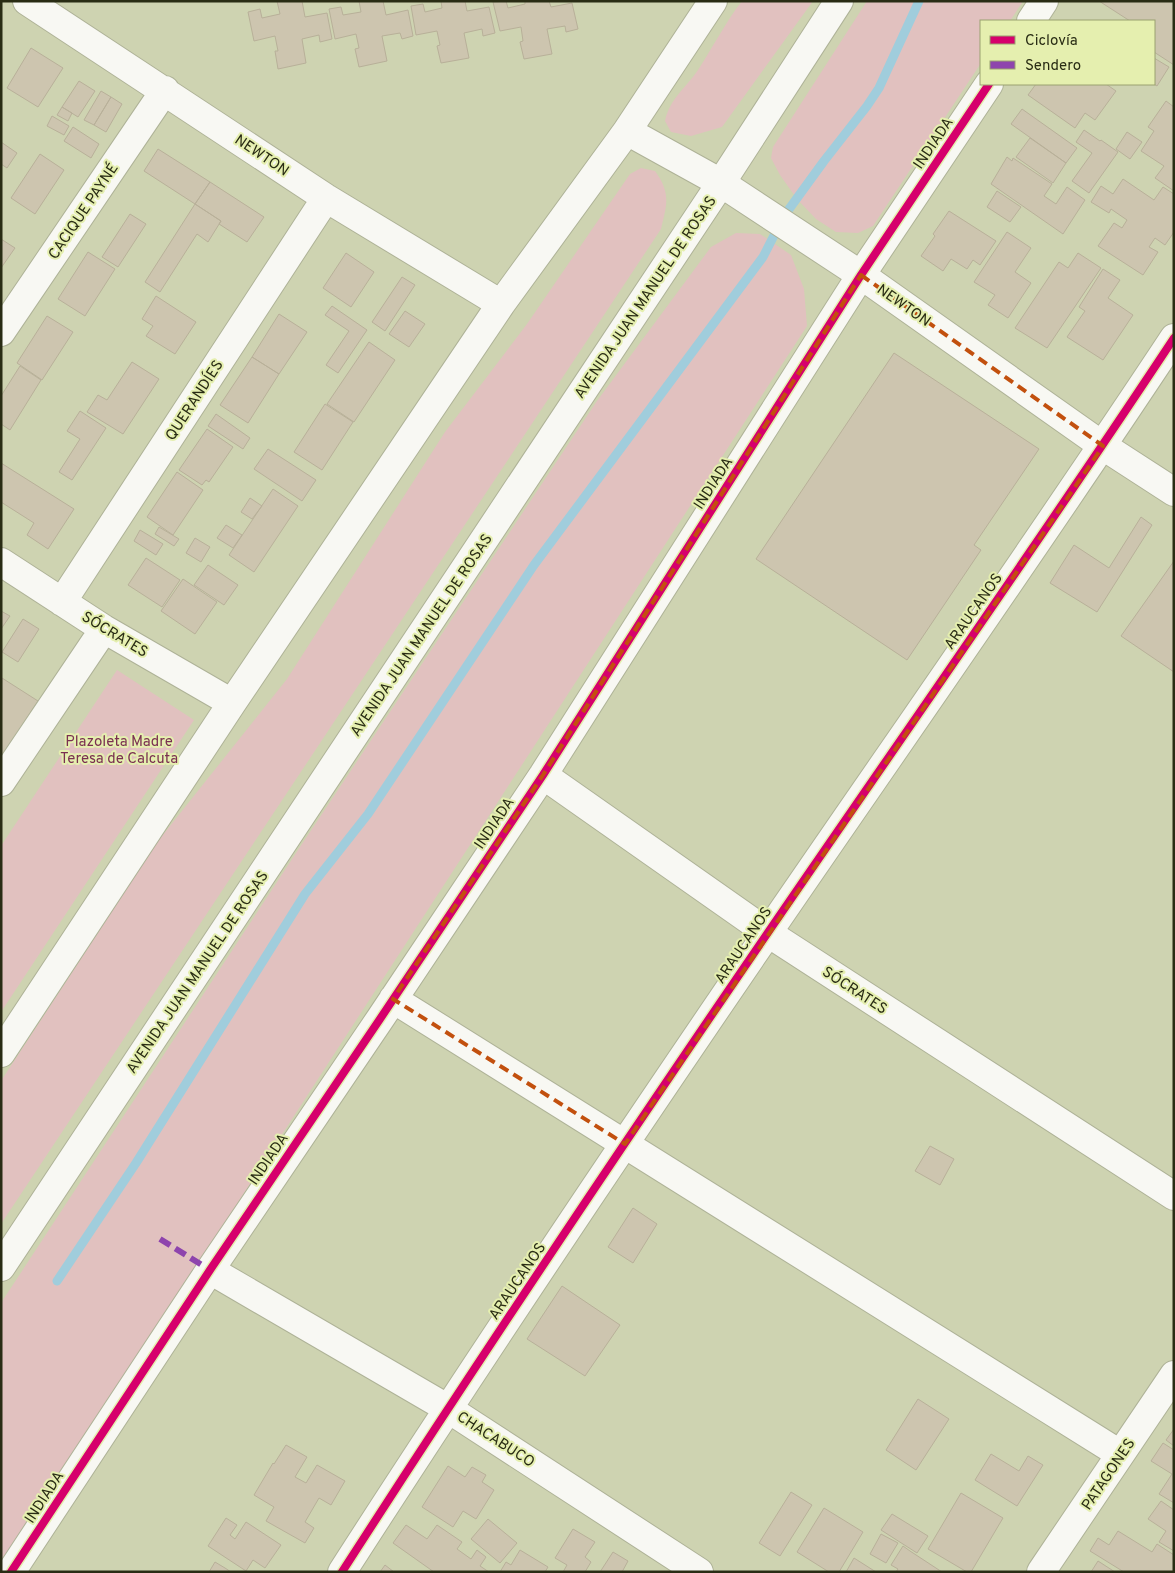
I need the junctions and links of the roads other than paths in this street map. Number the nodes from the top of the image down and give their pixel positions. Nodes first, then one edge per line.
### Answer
1 (27, 1) edge
2 (713, 1) edge
3 (839, 1) edge
4 (1044, 1) edge
5 (1032, 20) edge
6 (988, 85) edge
7 (165, 90) junction
8 (627, 131) junction
9 (721, 183) junction
10 (326, 198) junction
11 (861, 275) junction
12 (501, 304) junction
13 (1, 332) edge
14 (1174, 338) edge
15 (1103, 446) junction
16 (1174, 492) edge
17 (1, 562) edge
18 (62, 602) junction
19 (104, 629) junction
20 (232, 703) junction
21 (542, 775) junction
22 (1, 781) edge
23 (768, 933) junction
24 (393, 999) junction
25 (1, 1053) edge
26 (625, 1144) junction
27 (1174, 1196) edge
28 (1, 1267) edge
29 (210, 1270) junction
30 (1174, 1375) edge
31 (447, 1408) junction
32 (1120, 1454) junction
33 (11, 1572) edge
34 (342, 1572) edge
35 (699, 1572) edge
36 (1041, 1572) edge

1 - 7 street, NEWTON
2 - 8 street
3 - 9 street, AVENIDA JUAN MANUEL DE ROSAS
4 - 5 street
6 - 11 street, INDIADA
7 - 10 street, NEWTON
7 - 13 street, CACIQUE PAYNÉ
8 - 9 street, NEWTON
8 - 12 street
9 - 11 street, NEWTON
9 - 28 street, AVENIDA JUAN MANUEL DE ROSAS
10 - 12 street, NEWTON
10 - 18 street, QUERANDÍES
11 - 15 street, NEWTON
11 - 21 street, INDIADA
12 - 20 street
14 - 15 street, ARAUCANOS
15 - 16 street, NEWTON
15 - 23 street, ARAUCANOS
17 - 18 street, SÓCRATES
18 - 19 street, SÓCRATES
19 - 20 street, SÓCRATES
19 - 22 street
20 - 25 street
21 - 23 street, SÓCRATES
21 - 24 street, INDIADA
23 - 26 street, ARAUCANOS
23 - 27 street, SÓCRATES
24 - 26 street
24 - 29 street, INDIADA
26 - 31 street, ARAUCANOS
26 - 32 street
29 - 31 street, CHACABUCO
29 - 33 street, INDIADA
30 - 32 street, PATAGONES
31 - 34 street, ARAUCANOS
31 - 35 street, CHACABUCO
32 - 36 street, PATAGONES

